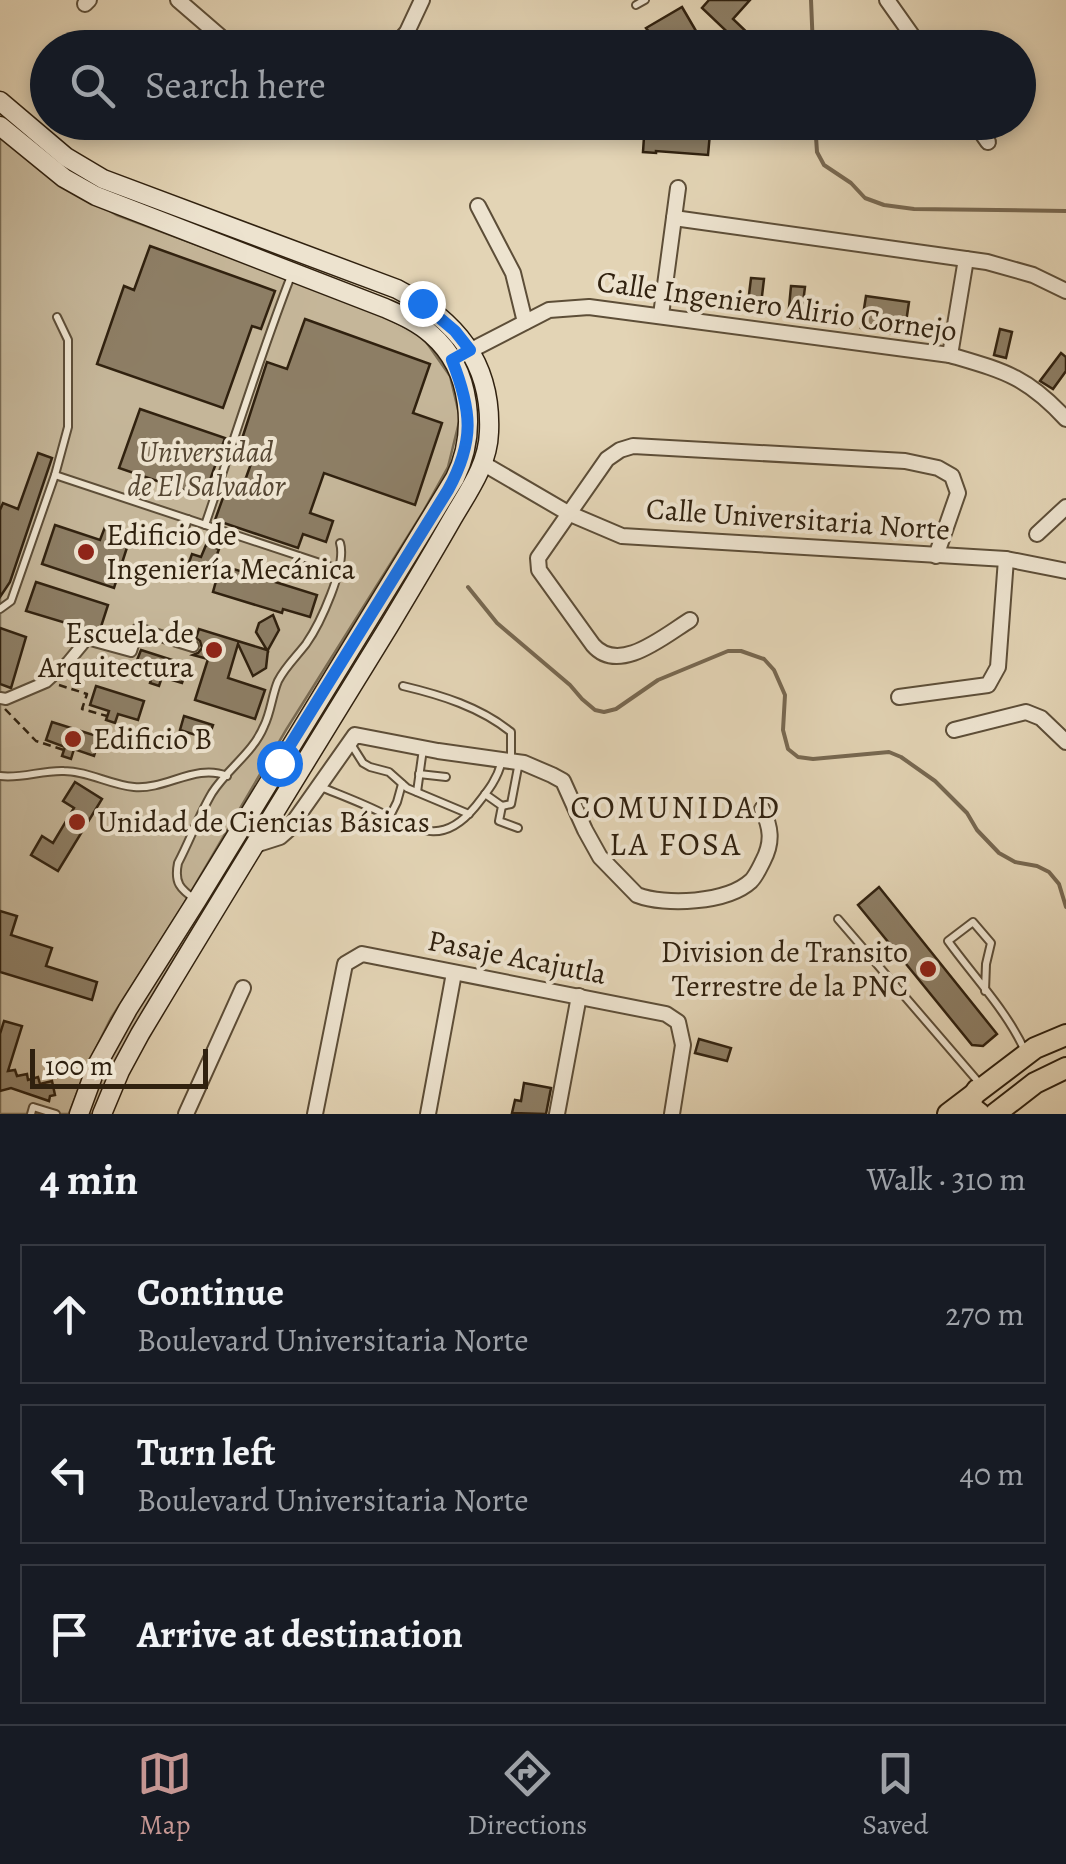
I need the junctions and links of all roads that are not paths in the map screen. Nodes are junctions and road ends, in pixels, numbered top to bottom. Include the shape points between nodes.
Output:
1 (178, 0) edge
2 (422, 0) edge
3 (646, 0) edge
4 (887, 0) edge
5 (636, 4) dead end
6 (213, 30) edge
7 (408, 30) edge
8 (908, 30) edge
9 (0, 101) edge
10 (0, 126) edge
11 (30, 126) edge
12 (46, 140) edge
13 (678, 188) dead end
14 (478, 206) dead end
15 (674, 218) junction
16 (966, 259) junction
17 (293, 272) junction
18 (1066, 291) edge
19 (661, 315) junction
20 (57, 317) dead end
21 (525, 322) junction
22 (470, 350) junction
23 (950, 355) junction
24 (452, 360) junction
25 (1066, 419) edge
26 (484, 464) junction
27 (55, 475) junction
28 (1066, 507) edge
29 (568, 513) junction
30 (188, 519) junction
31 (205, 524) junction
32 (1037, 534) dead end
33 (340, 543) dead end
34 (180, 544) dead end
35 (936, 556) junction
36 (1006, 559) junction
37 (338, 568) junction
38 (1066, 570) edge
39 (0, 608) edge
40 (690, 620) dead end
41 (194, 646) dead end
42 (403, 686) dead end
43 (900, 696) dead end
44 (0, 701) edge
45 (954, 730) dead end
46 (1066, 742) edge
47 (350, 743) junction
48 (423, 748) junction
49 (510, 761) junction
50 (419, 774) junction
51 (0, 776) edge
52 (227, 776) junction
53 (446, 777) dead end
54 (402, 783) junction
55 (320, 786) junction
56 (416, 792) junction
57 (485, 794) junction
58 (502, 806) junction
59 (762, 809) dead end
60 (469, 814) junction
61 (390, 816) junction
62 (518, 828) dead end
63 (255, 845) junction
64 (197, 900) junction
65 (838, 919) dead end
66 (454, 974) junction
67 (243, 988) dead end
68 (985, 991) junction
69 (580, 996) junction
70 (1066, 1034) edge
71 (1026, 1054) junction
72 (1066, 1068) edge
73 (980, 1088) junction
74 (30, 1114) edge
75 (56, 1114) edge
76 (79, 1114) edge
77 (102, 1114) edge
78 (186, 1114) edge
79 (315, 1114) edge
80 (428, 1114) edge
81 (557, 1114) edge
82 (672, 1114) edge
83 (948, 1114) edge
84 (980, 1114) edge
85 (994, 1114) edge

1 - 6 street
2 - 7 street
3 - 5 lane
4 - 8 street
9 - 11 main road
10 - 17 main road via 96,196
12 - 22 main road via 103,179 397,289 436,312
13 - 15 street
14 - 21 street via 513,273
15 - 16 street
15 - 19 street
16 - 18 street via 1017,270
16 - 23 street
17 - 24 main road via 409,319
17 - 31 lane
19 - 21 street, Calle Ingeniero Alirio Cornejo via 569,307
19 - 23 street, Calle Ingeniero Alirio Cornejo
20 - 27 lane via 68,340 70,394
21 - 22 street, Calle Ingeniero Alirio Cornejo
22 - 24 street, Calle Ingeniero Alirio Cornejo
22 - 26 main road via 488,409
23 - 25 street, Calle Ingeniero Alirio Cornejo via 1030,384
24 - 64 main road via 468,411 462,464
26 - 29 street, Calle Universitaria Norte
26 - 63 main road
27 - 30 lane
27 - 39 lane via 11,601
28 - 32 street
29 - 35 street, Calle Universitaria Norte via 622,536
29 - 35 street via 608,460 633,446 905,462 952,476 958,493
29 - 40 street via 537,563 600,654 634,653
30 - 31 lane
30 - 34 lane
31 - 37 lane
33 - 37 lane
35 - 36 street, Calle Universitaria Norte
36 - 38 street, Calle Universitaria Norte
36 - 43 street via 998,667 988,685
37 - 52 lane via 312,634 278,682 266,724
41 - 44 street via 138,630 131,651 87,639 46,682
42 - 49 lane via 497,720 511,732
45 - 46 street via 1026,712
47 - 48 street via 355,736
47 - 54 lane via 363,763
47 - 55 street
48 - 49 street
48 - 50 lane
49 - 57 lane
49 - 58 lane via 511,804
49 - 59 street via 563,781 600,856 642,897 695,900 750,881 771,836
50 - 53 lane
50 - 56 lane
51 - 52 lane via 64,771 135,787 202,772
52 - 64 lane via 178,863 178,884
54 - 56 lane
54 - 61 lane
55 - 61 lane
55 - 63 street via 288,830
56 - 60 lane
57 - 58 lane
57 - 60 lane
58 - 62 lane via 499,821
60 - 61 lane via 440,832
63 - 77 main road via 135,1042
64 - 76 main road via 97,1065
65 - 73 lane
66 - 69 street, Pasaje Acajutla
66 - 79 street, Pasaje Acajutla via 362,954 345,964
66 - 80 street
67 - 78 street
68 - 68 lane via 948,941 973,922 991,943
68 - 71 lane
69 - 81 street
69 - 82 street, Pasaje Acajutla via 678,1022 683,1045
70 - 71 main road
71 - 73 main road
72 - 85 main road
73 - 83 main road
73 - 84 main road via 970,1101
74 - 75 lane via 33,1107

